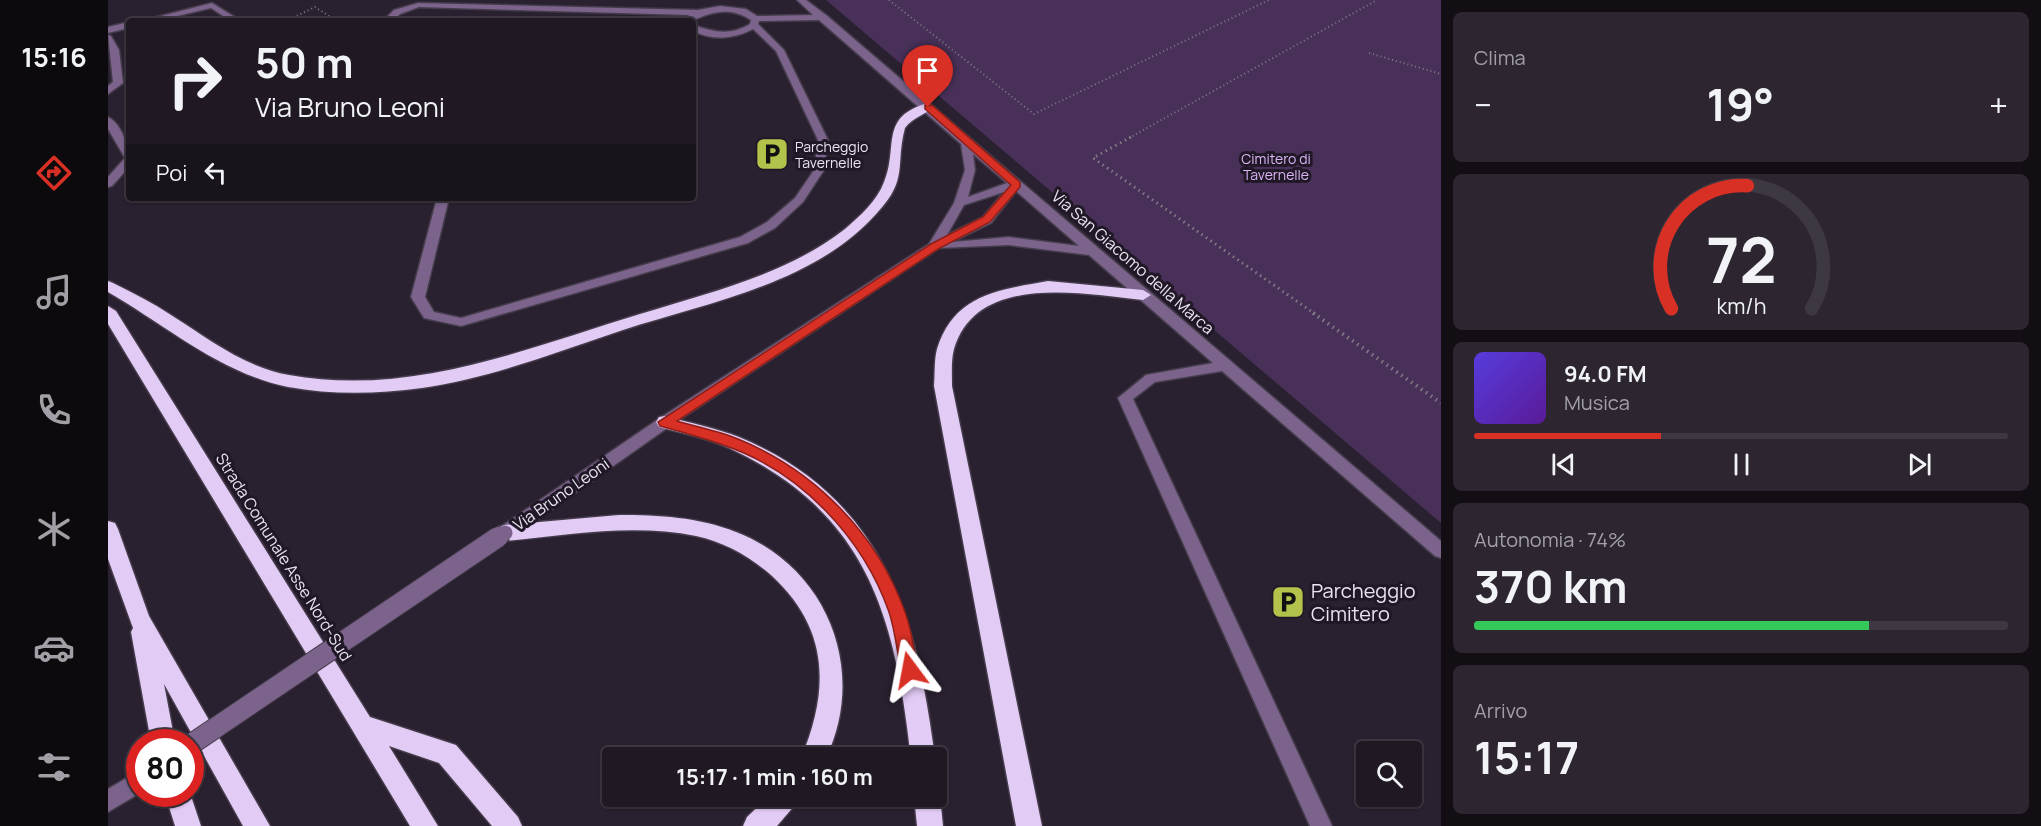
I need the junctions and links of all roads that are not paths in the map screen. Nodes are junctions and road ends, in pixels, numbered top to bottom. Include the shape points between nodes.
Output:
1 (801, 0) edge
2 (698, 13) junction
3 (823, 17) junction
4 (158, 18) edge
5 (232, 18) edge
6 (390, 18) edge
7 (693, 18) edge
8 (754, 22) junction
9 (126, 26) edge
10 (696, 29) edge
11 (108, 30) edge
12 (108, 38) edge
13 (108, 91) edge
14 (928, 107) junction
15 (108, 120) edge
16 (966, 140) junction
17 (126, 153) edge
18 (126, 162) edge
19 (108, 184) edge
20 (1016, 184) junction
21 (442, 201) edge
22 (960, 203) junction
23 (934, 246) junction
24 (1094, 252) junction
25 (108, 286) edge
26 (1143, 295) junction
27 (108, 311) edge
28 (1224, 366) junction
29 (665, 422) junction
30 (108, 529) edge
31 (505, 532) junction
32 (1441, 551) edge
33 (139, 619) junction
34 (361, 725) junction
35 (160, 729) edge
36 (204, 736) edge
37 (819, 747) edge
38 (922, 747) edge
39 (126, 789) edge
40 (108, 801) edge
41 (182, 807) edge
42 (776, 807) edge
43 (928, 807) edge
44 (189, 826) edge
45 (257, 826) edge
46 (425, 826) edge
47 (509, 826) edge
48 (756, 826) edge
49 (930, 826) edge
50 (1029, 826) edge
51 (1320, 826) edge

1 - 3 street, Via San Giacomo della Marca
2 - 6 street via 418,5
2 - 7 street
2 - 8 street via 732,9 743,11
3 - 8 street
3 - 14 street, Via San Giacomo della Marca
4 - 5 street via 212,5
8 - 10 street via 737,33 721,35
8 - 21 street via 780,50 823,140 819,170 799,200 771,225 744,240 461,322 429,315 418,297
9 - 11 street
12 - 13 street via 119,49 118,83
14 - 16 street, Via San Giacomo della Marca
14 - 25 highway via 903,119 898,127 892,181 871,212 830,246 721,293 529,358 412,385 351,388 289,382 242,369
15 - 17 street
16 - 20 street, Via San Giacomo della Marca
16 - 22 street, Via Bruno Leoni via 970,170
18 - 19 street
20 - 22 street
20 - 23 street, Via Bruno Leoni via 987,220
20 - 24 street, Via San Giacomo della Marca
22 - 23 street, Via Bruno Leoni
23 - 24 street via 1009,241
23 - 29 street, Via Bruno Leoni
24 - 26 street, Via San Giacomo della Marca
26 - 28 street, Via San Giacomo della Marca
26 - 50 highway via 1048,286 994,296 960,318 945,350 943,386
27 - 34 highway, Strada Comunale Asse Nord-Sud
28 - 32 street, Via San Giacomo della Marca
28 - 51 street via 1151,378 1125,398
29 - 31 street, Via Bruno Leoni
29 - 38 highway via 733,442 766,459 804,484 844,522 872,557 897,613 918,709
30 - 33 highway
31 - 36 street, Via Bruno Leoni, bridge
31 - 37 highway via 652,522 689,526 754,548 783,570 806,597 824,628 832,662 832,701
33 - 35 highway
33 - 45 highway
34 - 46 highway, Strada Comunale Asse Nord-Sud
34 - 47 highway via 447,754
39 - 40 street
41 - 44 highway
42 - 48 highway
43 - 49 highway

